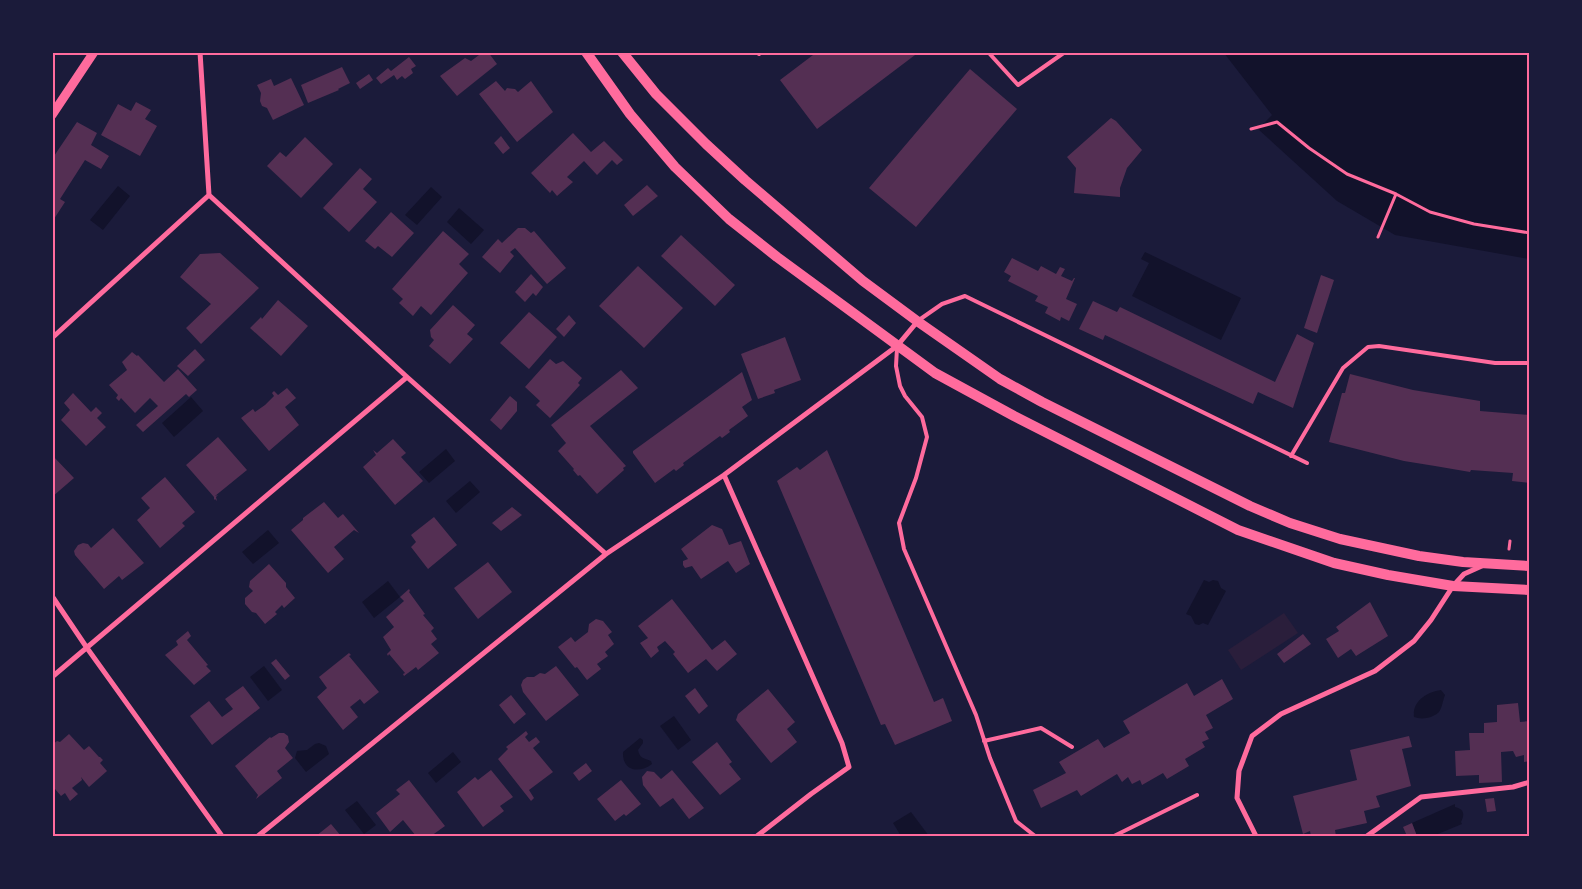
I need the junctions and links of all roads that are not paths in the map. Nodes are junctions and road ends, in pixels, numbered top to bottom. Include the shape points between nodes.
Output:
1 (94, 52) edge
2 (200, 52) edge
3 (586, 52) edge
4 (622, 52) edge
5 (988, 52) edge
6 (1065, 52) edge
7 (52, 115) edge
8 (209, 195) junction
9 (917, 321) junction
10 (52, 338) edge
11 (897, 346) junction
12 (1530, 363) edge
13 (407, 377) junction
14 (1291, 456) junction
15 (1307, 463) dead end
16 (724, 475) junction
17 (606, 554) junction
18 (1489, 563) junction
19 (1530, 566) edge
20 (1453, 586) junction
21 (1530, 590) edge
22 (52, 596) edge
23 (87, 648) junction
24 (52, 677) edge
25 (984, 741) junction
26 (1072, 747) dead end
27 (1530, 782) edge
28 (1197, 795) dead end
29 (222, 836) edge
30 (258, 836) edge
31 (757, 836) edge
32 (1035, 836) edge
33 (1114, 836) edge
34 (1256, 836) edge
35 (1366, 836) edge

1 - 7 street
2 - 8 street
3 - 11 main road via 630,114 675,167 729,219
4 - 9 main road via 656,94 738,174 863,281
5 - 6 lane via 1018,85
8 - 10 street
8 - 13 street
9 - 11 street
9 - 14 lane via 942,304 966,296
9 - 18 main road via 1042,402 1290,523 1340,539 1419,556
11 - 16 street
11 - 20 main road via 935,373 1014,416 1238,530 1334,563
11 - 25 lane via 900,386 922,417 926,437 916,478 899,523 904,549 976,714
12 - 14 lane via 1495,363 1368,347 1343,368
13 - 17 street
13 - 23 street
14 - 15 lane
16 - 17 street
16 - 31 street via 842,744 849,767
17 - 30 street
18 - 19 main road
18 - 20 street via 1464,574
20 - 21 main road
20 - 34 street via 1414,641 1375,671 1281,714 1252,736 1239,771 1237,798
22 - 23 street
23 - 24 street
23 - 29 street
25 - 26 lane via 1041,728
25 - 32 lane via 1016,821
27 - 35 street via 1513,787 1422,797
28 - 33 lane

